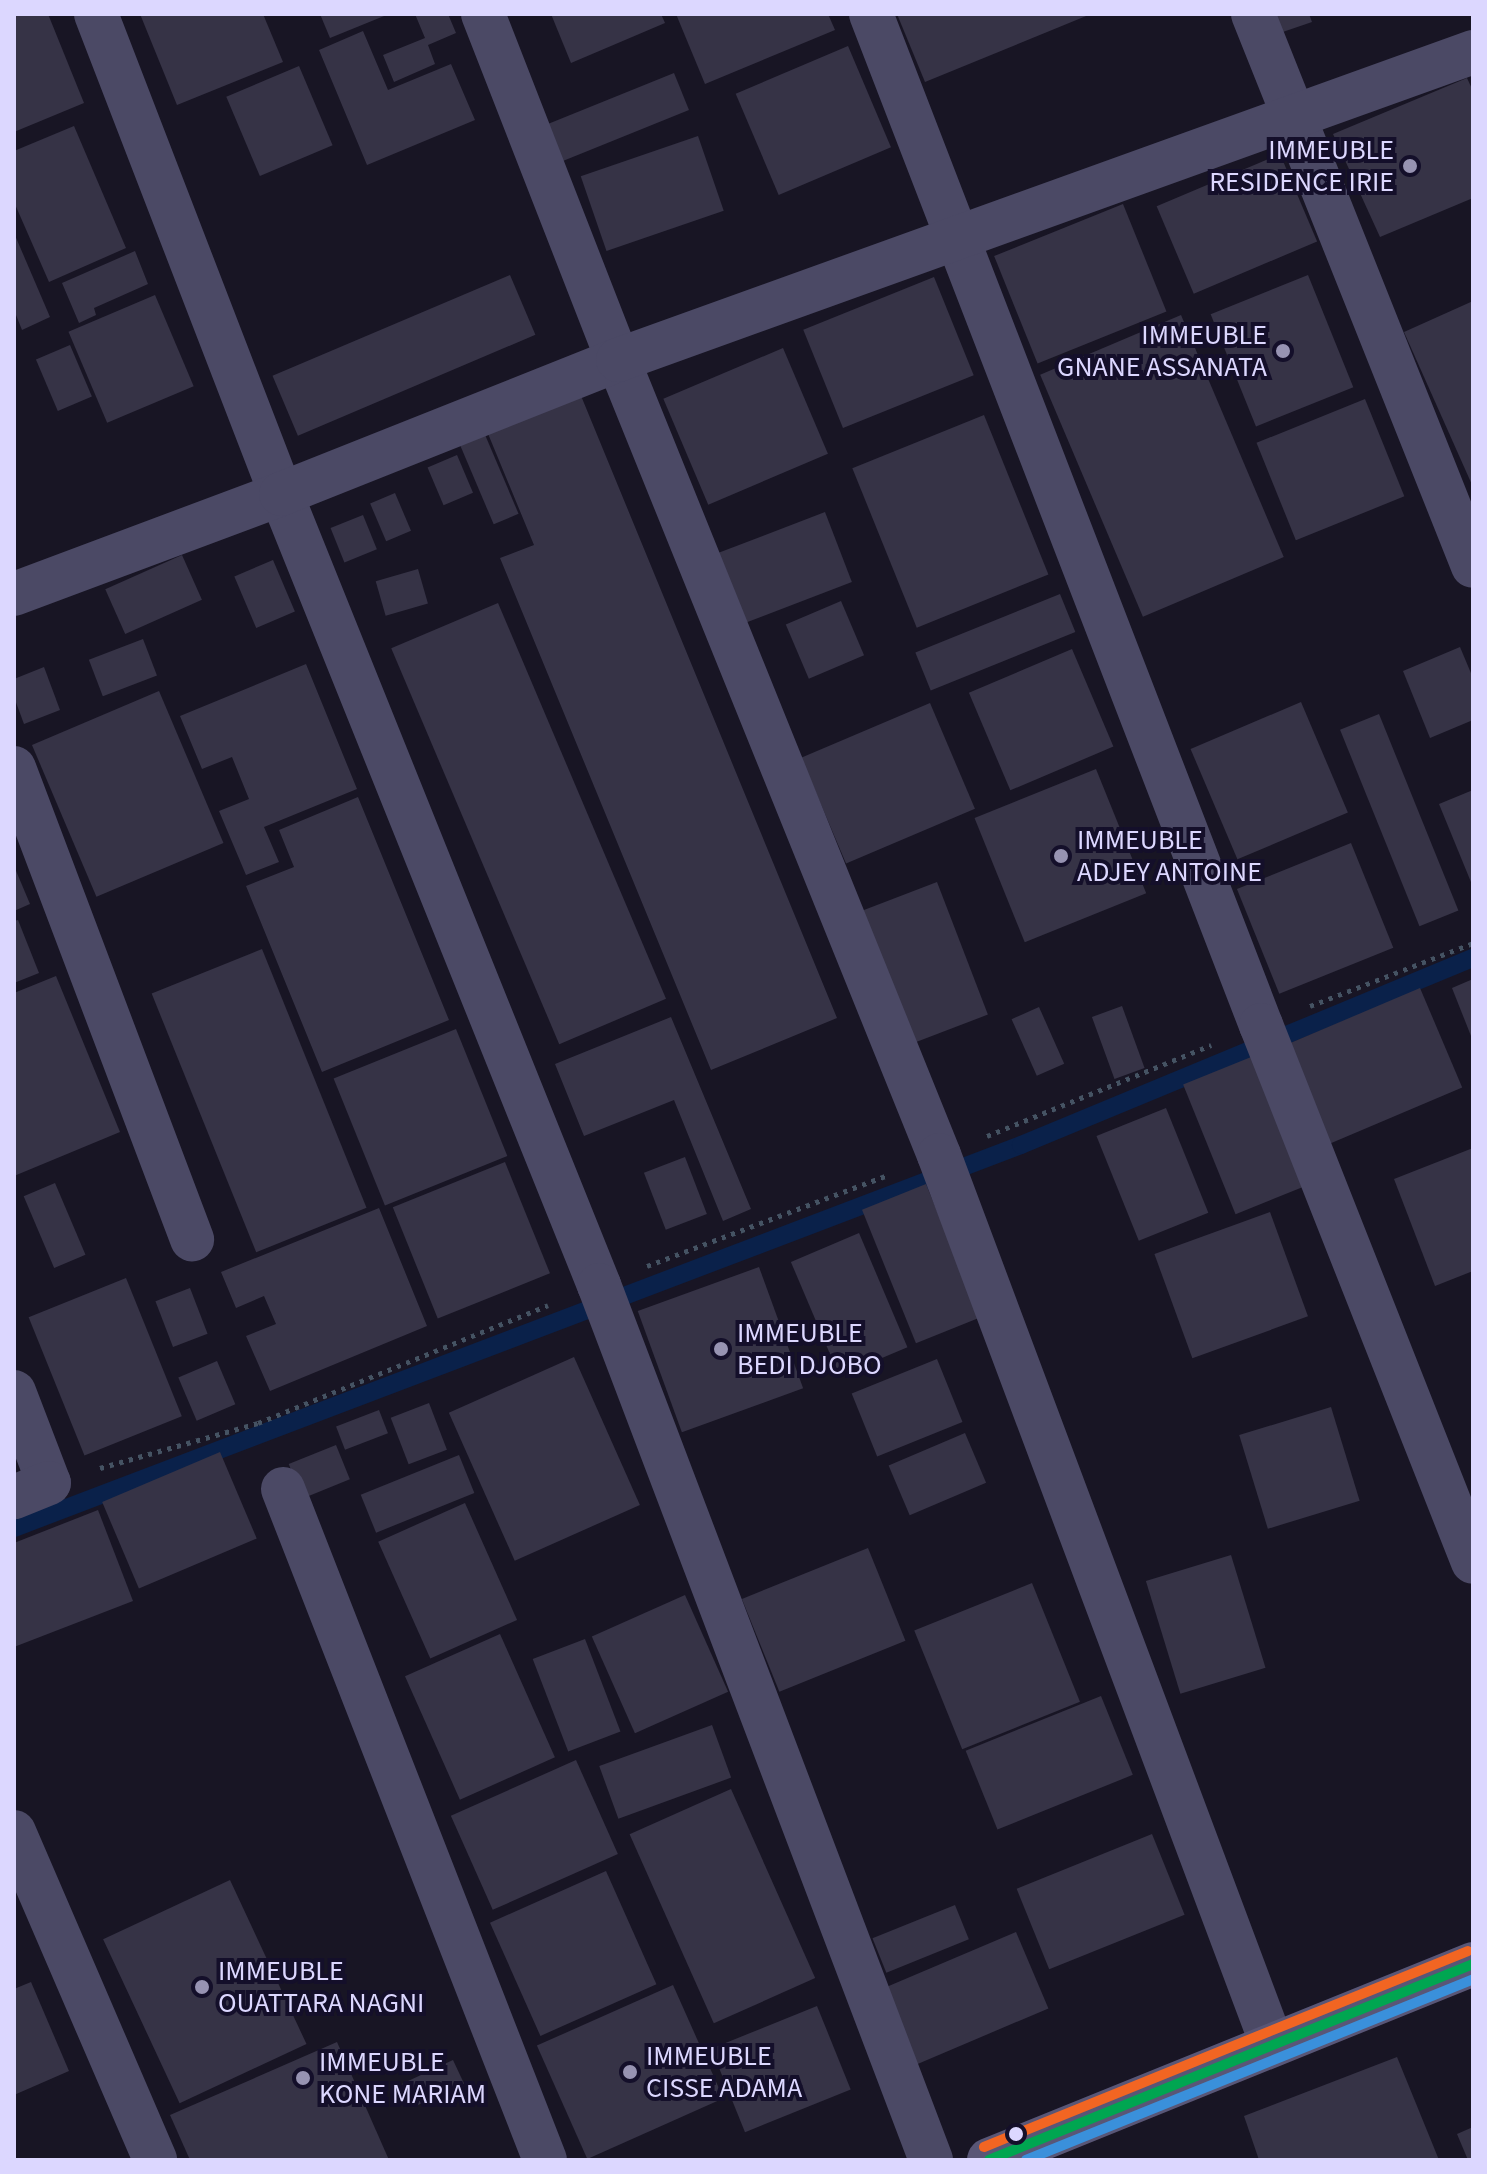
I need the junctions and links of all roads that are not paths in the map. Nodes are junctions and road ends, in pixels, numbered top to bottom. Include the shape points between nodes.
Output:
1 (96, 14) edge
2 (483, 14) edge
3 (871, 14) edge
4 (1253, 14) edge
5 (1473, 52) edge
6 (1295, 117) junction
7 (958, 238) junction
8 (618, 360) junction
9 (281, 494) junction
10 (1473, 566) edge
11 (14, 594) edge
12 (14, 768) edge
13 (192, 1239) dead end
14 (14, 1392) edge
15 (283, 1489) dead end
16 (32, 1490) edge
17 (1473, 1562) edge
18 (14, 1832) edge
19 (1473, 1964) edge
20 (1272, 2044) junction
21 (1038, 2151) edge
22 (155, 2160) edge
23 (545, 2160) edge
24 (931, 2160) edge
25 (989, 2160) edge

1 - 9 street
2 - 8 street
3 - 7 street
4 - 6 street
5 - 6 street
6 - 7 street
6 - 10 street
7 - 8 street
7 - 17 street
8 - 9 street
8 - 20 street via 939,1155
9 - 11 street
9 - 24 street via 599,1285
12 - 13 street
14 - 16 street
15 - 23 street
18 - 22 street
19 - 20 street
20 - 21 street
21 - 25 street

